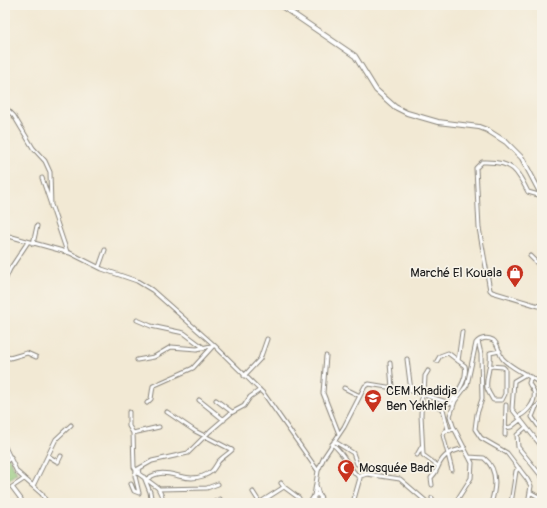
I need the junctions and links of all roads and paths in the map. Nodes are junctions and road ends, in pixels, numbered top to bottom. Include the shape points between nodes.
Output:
1 (280, 5) edge
2 (5, 107) edge
3 (42, 178) dead end
4 (542, 196) edge
5 (51, 207) junction
6 (37, 226) dead end
7 (5, 235) edge
8 (28, 242) junction
9 (34, 244) junction
10 (105, 250) dead end
11 (67, 252) junction
12 (530, 256) dead end
13 (99, 267) junction
14 (542, 268) edge
15 (5, 280) edge
16 (542, 307) edge
17 (137, 320) dead end
18 (462, 332) dead end
19 (267, 339) dead end
20 (478, 341) junction
21 (214, 345) junction
22 (204, 348) junction
23 (500, 351) junction
24 (5, 356) edge
25 (326, 356) dead end
26 (36, 358) dead end
27 (407, 359) dead end
28 (137, 360) dead end
29 (437, 361) dead end
30 (458, 361) junction
31 (499, 362) junction
32 (390, 363) dead end
33 (490, 366) junction
34 (428, 371) dead end
35 (526, 374) junction
36 (244, 376) junction
37 (531, 377) junction
38 (542, 384) edge
39 (344, 388) dead end
40 (392, 388) junction
41 (260, 390) junction
42 (411, 391) junction
43 (423, 394) junction
44 (360, 396) junction
45 (199, 400) dead end
46 (216, 400) dead end
47 (542, 402) edge
48 (147, 403) dead end
49 (452, 403) junction
50 (432, 404) dead end
51 (506, 405) dead end
52 (129, 412) dead end
53 (167, 412) dead end
54 (232, 412) junction
55 (519, 418) junction
56 (224, 420) junction
57 (71, 425) dead end
58 (159, 427) dead end
59 (526, 427) junction
60 (505, 428) junction
61 (455, 429) junction
62 (541, 429) edge
63 (448, 430) junction
64 (133, 433) junction
65 (339, 434) junction
66 (505, 435) dead end
67 (204, 436) junction
68 (333, 442) junction
69 (422, 446) junction
70 (5, 447) edge
71 (542, 447) edge
72 (465, 448) junction
73 (448, 453) junction
74 (417, 455) dead end
75 (48, 456) junction
76 (61, 456) dead end
77 (11, 457) junction
78 (469, 457) junction
79 (5, 463) edge
80 (357, 464) dead end
81 (438, 466) junction
82 (519, 468) junction
83 (452, 470) dead end
84 (136, 471) junction
85 (318, 471) junction
86 (358, 477) junction
87 (542, 477) edge
88 (145, 478) junction
89 (24, 479) junction
90 (281, 483) dead end
91 (131, 484) dead end
92 (218, 484) dead end
93 (432, 484) dead end
94 (316, 485) junction
95 (33, 486) junction
96 (284, 488) junction
97 (159, 489) junction
98 (253, 492) dead end
99 (530, 492) junction
100 (320, 496) junction
101 (354, 498) dead end
102 (432, 498) dead end
103 (220, 499) dead end
104 (542, 499) edge
105 (315, 500) edge
106 (17, 503) edge
107 (47, 503) edge
108 (152, 503) edge
109 (165, 503) edge
110 (213, 503) edge
111 (260, 503) edge
112 (299, 503) edge
113 (310, 503) edge
114 (322, 503) edge
115 (428, 503) edge
116 (434, 503) edge
117 (455, 503) edge
118 (490, 503) edge
119 (511, 503) edge
120 (528, 503) edge

1 - 4 main road via 355,56 376,90 395,107 407,114 438,122 479,127 506,142 522,158
2 - 5 street via 45,161 50,172
3 - 5 street
4 - 16 street via 528,192 519,174 511,166 482,162 476,168 479,228 490,290
5 - 11 street
6 - 9 street
7 - 8 street
8 - 9 street
8 - 15 street
9 - 11 street
10 - 13 street
11 - 13 street
12 - 14 street
13 - 21 street via 145,284
17 - 22 street via 151,326 184,333
18 - 30 street
19 - 36 street via 260,358
20 - 23 street via 487,338 493,340
20 - 49 street via 473,349 467,385
20 - 82 street via 481,354 482,399 475,428 481,438 507,453
21 - 22 street
21 - 36 street
21 - 48 street via 193,368 153,386 151,399
22 - 28 street via 171,347 154,357
23 - 31 street
23 - 33 street via 490,353
24 - 26 street via 10,358 27,352
25 - 65 street via 323,393
27 - 42 street
29 - 30 street via 440,356 448,353
30 - 49 street via 465,366 465,375
31 - 33 street
31 - 33 street via 506,371 504,396 500,401 493,400 487,388
31 - 35 street
32 - 40 street
34 - 43 street
35 - 37 street
35 - 55 street via 513,384 511,405
36 - 41 street
37 - 38 street
37 - 55 street via 529,383 534,392 533,402 527,412
39 - 44 street
40 - 42 street
40 - 44 street via 369,384
41 - 54 street via 250,397 244,406
41 - 85 street
42 - 43 street
43 - 49 street
43 - 69 street
44 - 65 street
45 - 56 street
46 - 54 street
47 - 62 street via 536,407 532,418
49 - 61 street via 450,416
50 - 63 street via 443,409
51 - 60 street
52 - 64 street via 129,426
53 - 67 street
54 - 56 street
55 - 59 street
55 - 60 street via 511,427
56 - 67 street
57 - 75 street via 56,439
58 - 64 street
59 - 71 street
59 - 87 street via 517,435 518,447
60 - 66 street
61 - 63 street
61 - 72 street
63 - 73 street via 443,435
64 - 84 street
65 - 68 street
67 - 84 street via 188,453 152,461
67 - 88 street via 232,450 219,461 216,469 195,478 161,472
68 - 80 street via 353,453
68 - 85 street
68 - 86 street
69 - 74 street
69 - 81 street via 424,456
70 - 77 street
72 - 73 street
72 - 78 street
73 - 81 street
73 - 83 street
75 - 76 street via 58,462
75 - 95 street
77 - 79 street
77 - 89 street via 17,472
78 - 117 street via 472,463 471,478
78 - 118 street via 484,458 492,466 494,484
81 - 93 street via 430,479
82 - 99 street via 530,483
82 - 119 street via 516,471
84 - 88 street
84 - 91 street via 139,493 134,491
85 - 94 street
86 - 101 street via 360,480
86 - 115 street via 367,474 400,479
88 - 97 street
88 - 108 street
89 - 95 street
89 - 106 street via 12,487 21,499
90 - 96 street
92 - 97 street via 207,488
94 - 100 street
94 - 105 street
95 - 107 street
96 - 111 street
96 - 112 street via 298,497
97 - 109 street
98 - 111 street
99 - 104 street
99 - 120 street
100 - 105 street
100 - 105 street
100 - 114 street
102 - 116 street
103 - 110 street
105 - 113 street

